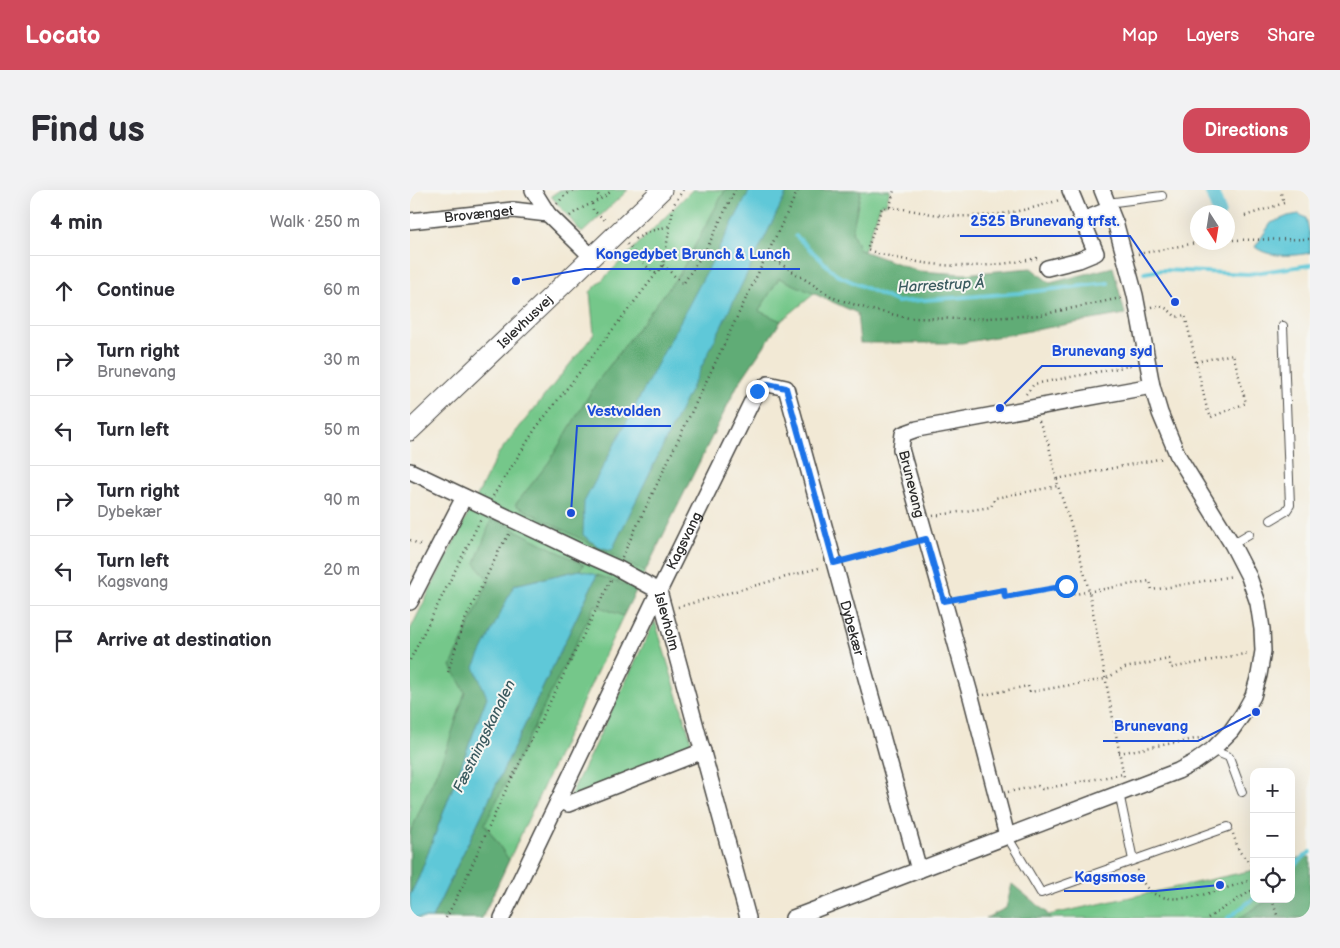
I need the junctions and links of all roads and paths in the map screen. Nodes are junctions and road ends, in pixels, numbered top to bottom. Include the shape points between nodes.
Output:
1 (533, 190) edge
2 (573, 190) edge
3 (596, 190) edge
4 (612, 190) edge
5 (662, 190) edge
6 (683, 190) edge
7 (735, 190) edge
8 (798, 190) edge
9 (894, 190) edge
10 (1280, 190) edge
11 (1071, 193) edge
12 (1162, 196) dead end
13 (600, 199) junction
14 (1106, 201) edge
15 (890, 207) junction
16 (548, 214) junction
17 (1245, 216) dead end
18 (1083, 220) junction
19 (410, 221) edge
20 (560, 225) junction
21 (670, 226) junction
22 (1310, 239) edge
23 (1235, 240) edge
24 (1190, 244) edge
25 (628, 245) dead end
26 (767, 255) junction
27 (1124, 256) junction
28 (592, 257) junction
29 (1044, 262) joint
30 (663, 264) junction
31 (1136, 302) junction
32 (1283, 326) dead end
33 (1196, 362) junction
34 (1148, 363) junction
35 (1152, 386) junction
36 (786, 388) joint
37 (1034, 408) junction
38 (410, 431) edge
39 (1178, 456) junction
40 (410, 472) edge
41 (1056, 480) junction
42 (1058, 486) junction
43 (464, 497) junction
44 (486, 508) junction
45 (920, 518) junction
46 (1271, 520) dead end
47 (1248, 534) dead end
48 (926, 539) junction
49 (1232, 544) junction
50 (502, 545) dead end
51 (834, 563) junction
52 (610, 565) junction
53 (1247, 574) junction
54 (659, 591) junction
55 (1088, 591) junction
56 (944, 601) junction
57 (410, 602) edge
58 (664, 610) junction
59 (1263, 651) junction
60 (410, 660) edge
61 (448, 672) dead end
62 (1105, 679) junction
63 (971, 697) junction
64 (1209, 743) junction
65 (703, 751) junction
66 (1119, 753) junction
67 (1123, 774) junction
68 (1124, 791) junction
69 (1242, 792) dead end
70 (997, 794) junction
71 (558, 801) junction
72 (1228, 827) joint
73 (1007, 836) junction
74 (1132, 860) junction
75 (1250, 863) edge
76 (918, 870) junction
77 (1250, 880) edge
78 (1250, 892) edge
79 (1273, 903) edge
80 (446, 918) edge
81 (502, 918) edge
82 (748, 918) edge
83 (793, 918) edge
84 (1208, 918) edge
85 (1278, 918) edge

1 - 16 street
2 - 16 path
3 - 13 path
4 - 13 path
5 - 28 street, Islevhusvej
6 - 21 path via 674,204
7 - 30 path via 708,246 683,284
8 - 26 path
9 - 15 path
10 - 17 path via 1284,203
11 - 15 path via 1047,204 995,214 942,215
11 - 18 street
12 - 14 lane
13 - 20 path via 580,208
14 - 18 street
14 - 27 street
15 - 29 path via 882,207 867,250 923,264 951,266
16 - 19 street, Brovænget via 513,210
16 - 20 street
18 - 29 street via 1096,253 1079,260
20 - 28 street
21 - 25 path via 651,231
21 - 30 path
22 - 23 path
24 - 27 path
26 - 31 path via 834,298 868,310 909,318 1040,315
26 - 52 path
27 - 31 street
28 - 38 street, Islevhusvej
30 - 44 path via 536,428
31 - 33 path via 1158,305 1176,317 1185,315
31 - 34 street
32 - 46 lane via 1290,505
33 - 33 path via 1233,354 1246,403 1210,418
34 - 35 street
34 - 37 path via 1034,384 1026,395
35 - 37 street, Brunevang
35 - 39 street
36 - 51 street, Dybekær
36 - 54 street, Kagsvang via 768,384 757,391
37 - 41 path via 1048,442
37 - 45 street, Brunevang via 903,434 901,449
39 - 41 path
39 - 49 street
40 - 43 street, Islevholm
41 - 42 path
42 - 45 path via 995,498 991,507
42 - 55 path
43 - 44 street, Islevholm
43 - 57 street
44 - 52 street, Islevholm
44 - 60 path
45 - 48 street, Brunevang
47 - 49 lane
48 - 51 path
48 - 56 street, Brunevang
49 - 53 street
50 - 61 path via 464,622
51 - 58 path
51 - 76 street, Dybekær
52 - 54 street, Islevholm
52 - 80 path
53 - 55 path via 1152,590 1150,581
53 - 59 street via 1258,603
54 - 58 street, Islevholm
54 - 71 street, Kagsvang
55 - 56 path via 1068,595 1066,586 1005,597 1004,590
55 - 62 path
56 - 63 street, Brunevang
58 - 65 street, Islevholm
59 - 62 path via 1171,668 1169,659 1125,668
59 - 64 street via 1253,696 1243,714 1231,731
62 - 63 path via 1030,692 1028,686
62 - 66 path
63 - 70 street, Brunevang
64 - 66 path
64 - 68 street via 1195,762
64 - 69 lane via 1229,757
65 - 71 street via 568,804
65 - 82 street, Islevholm
66 - 67 path
67 - 68 path
67 - 70 path
68 - 73 street
68 - 74 lane
70 - 73 street, Brunevang
71 - 81 street, Kagsvang
72 - 74 lane
72 - 75 path via 1234,834 1239,851
73 - 74 lane via 1041,893
73 - 76 street
74 - 77 path via 1149,890 1163,898 1181,899
76 - 83 street
78 - 84 path
79 - 85 path

